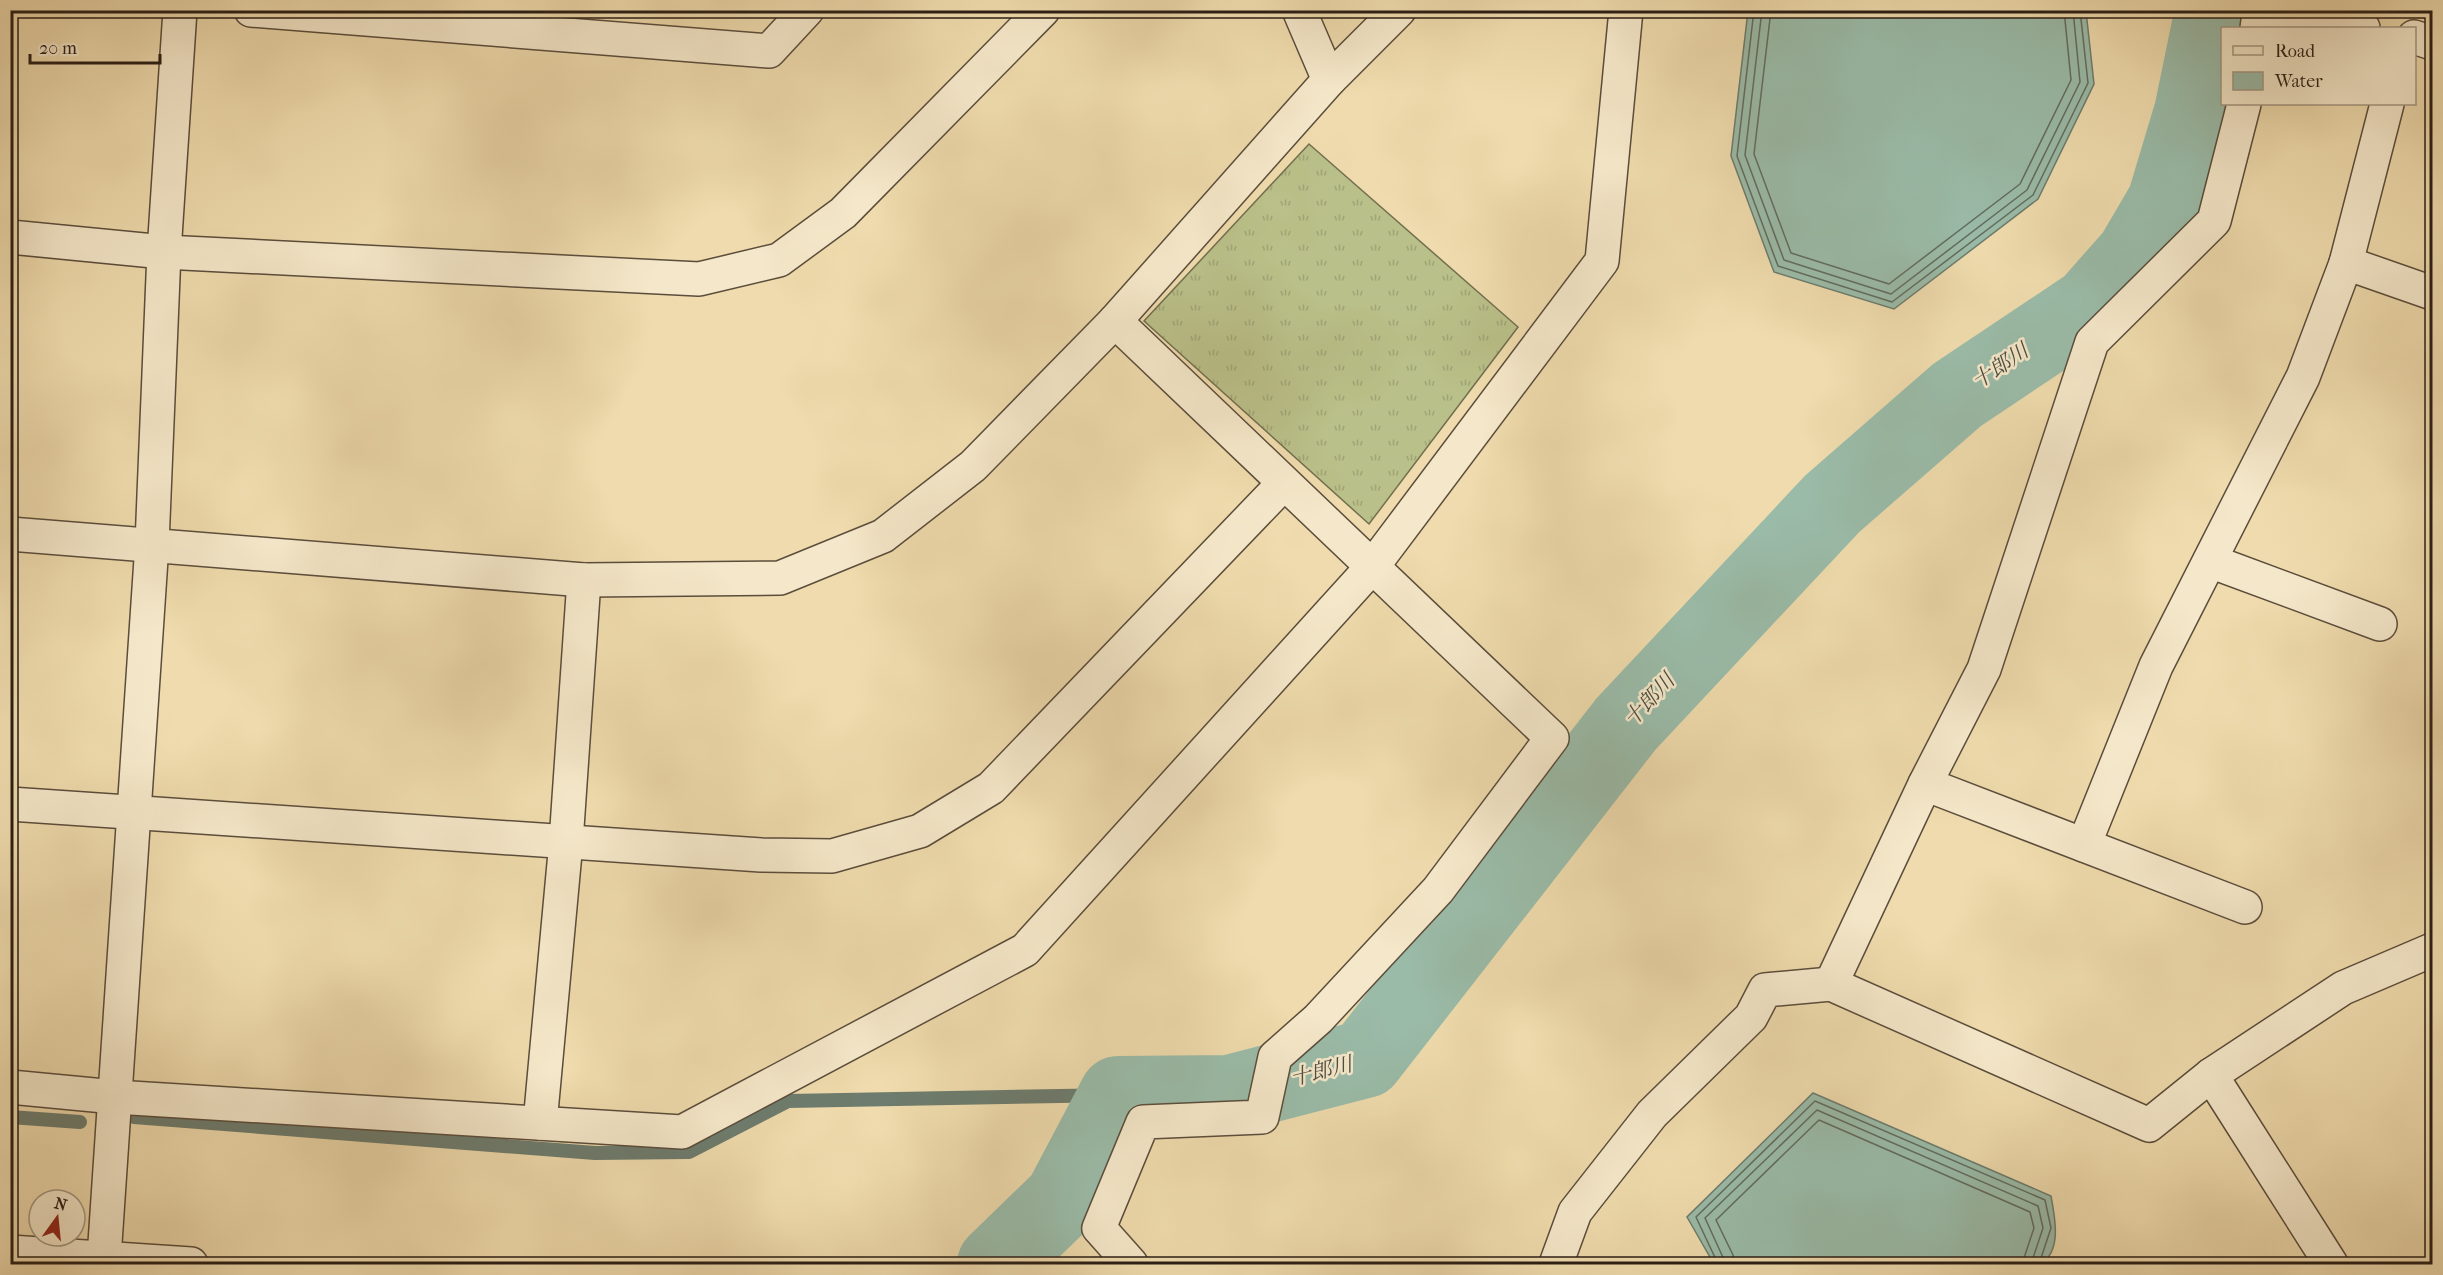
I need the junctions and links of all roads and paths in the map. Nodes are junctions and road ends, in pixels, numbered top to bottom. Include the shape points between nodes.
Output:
1 (180, 10) edge
2 (251, 10) edge
3 (807, 10) edge
4 (1043, 10) edge
5 (1299, 10) edge
6 (1399, 10) edge
7 (1626, 10) edge
8 (2411, 10) edge
9 (2257, 27) edge
10 (2356, 27) edge
11 (2406, 27) edge
12 (2416, 37) edge
13 (2433, 43) edge
14 (1329, 80) junction
15 (2244, 105) edge
16 (2387, 105) edge
17 (10, 237) edge
18 (164, 252) junction
19 (2346, 263) junction
20 (2433, 293) edge
21 (1115, 321) junction
22 (1284, 483) junction
23 (10, 534) edge
24 (152, 544) junction
25 (2210, 561) junction
26 (1372, 567) junction
27 (584, 580) junction
28 (2380, 624) dead end
29 (1925, 784) junction
30 (10, 804) edge
31 (134, 813) junction
32 (566, 842) junction
33 (2084, 845) junction
34 (2245, 907) dead end
35 (2428, 960) edge
36 (1831, 984) junction
37 (2211, 1075) junction
38 (10, 1087) edge
39 (116, 1097) junction
40 (540, 1123) junction
41 (10, 1252) edge
42 (104, 1258) junction
43 (191, 1264) edge
44 (1131, 1264) edge
45 (1556, 1264) edge
46 (2331, 1264) edge

1 - 18 street
2 - 3 street via 769,51
4 - 18 street via 843,213 779,260 699,279
5 - 14 street
6 - 14 street
7 - 26 street via 1602,261
8 - 11 street
9 - 10 street via 2259,14
12 - 13 street
14 - 21 street
15 - 29 street via 2214,221 2092,342 1984,669
16 - 19 street
17 - 18 street
18 - 24 street
19 - 20 street
19 - 25 street via 2303,377
21 - 22 street
21 - 27 street via 973,466 883,536 780,578
22 - 26 street
22 - 32 street via 991,788 920,831 832,856
23 - 24 street
24 - 27 street
24 - 31 street
25 - 28 street
25 - 33 street via 2156,666
26 - 40 street via 1025,950 682,1132
26 - 44 street via 1552,738 1438,890 1318,1019 1275,1057 1262,1117 1143,1122 1099,1228
27 - 32 street
29 - 33 street
29 - 36 street
30 - 31 street
31 - 32 street
31 - 39 street
32 - 40 street
33 - 34 street
35 - 37 street via 2343,988
36 - 37 street via 2149,1125
36 - 45 street via 1765,990 1751,1017 1652,1114 1575,1212
37 - 46 street
38 - 39 street
39 - 40 street
39 - 42 street
41 - 42 street
42 - 43 street

